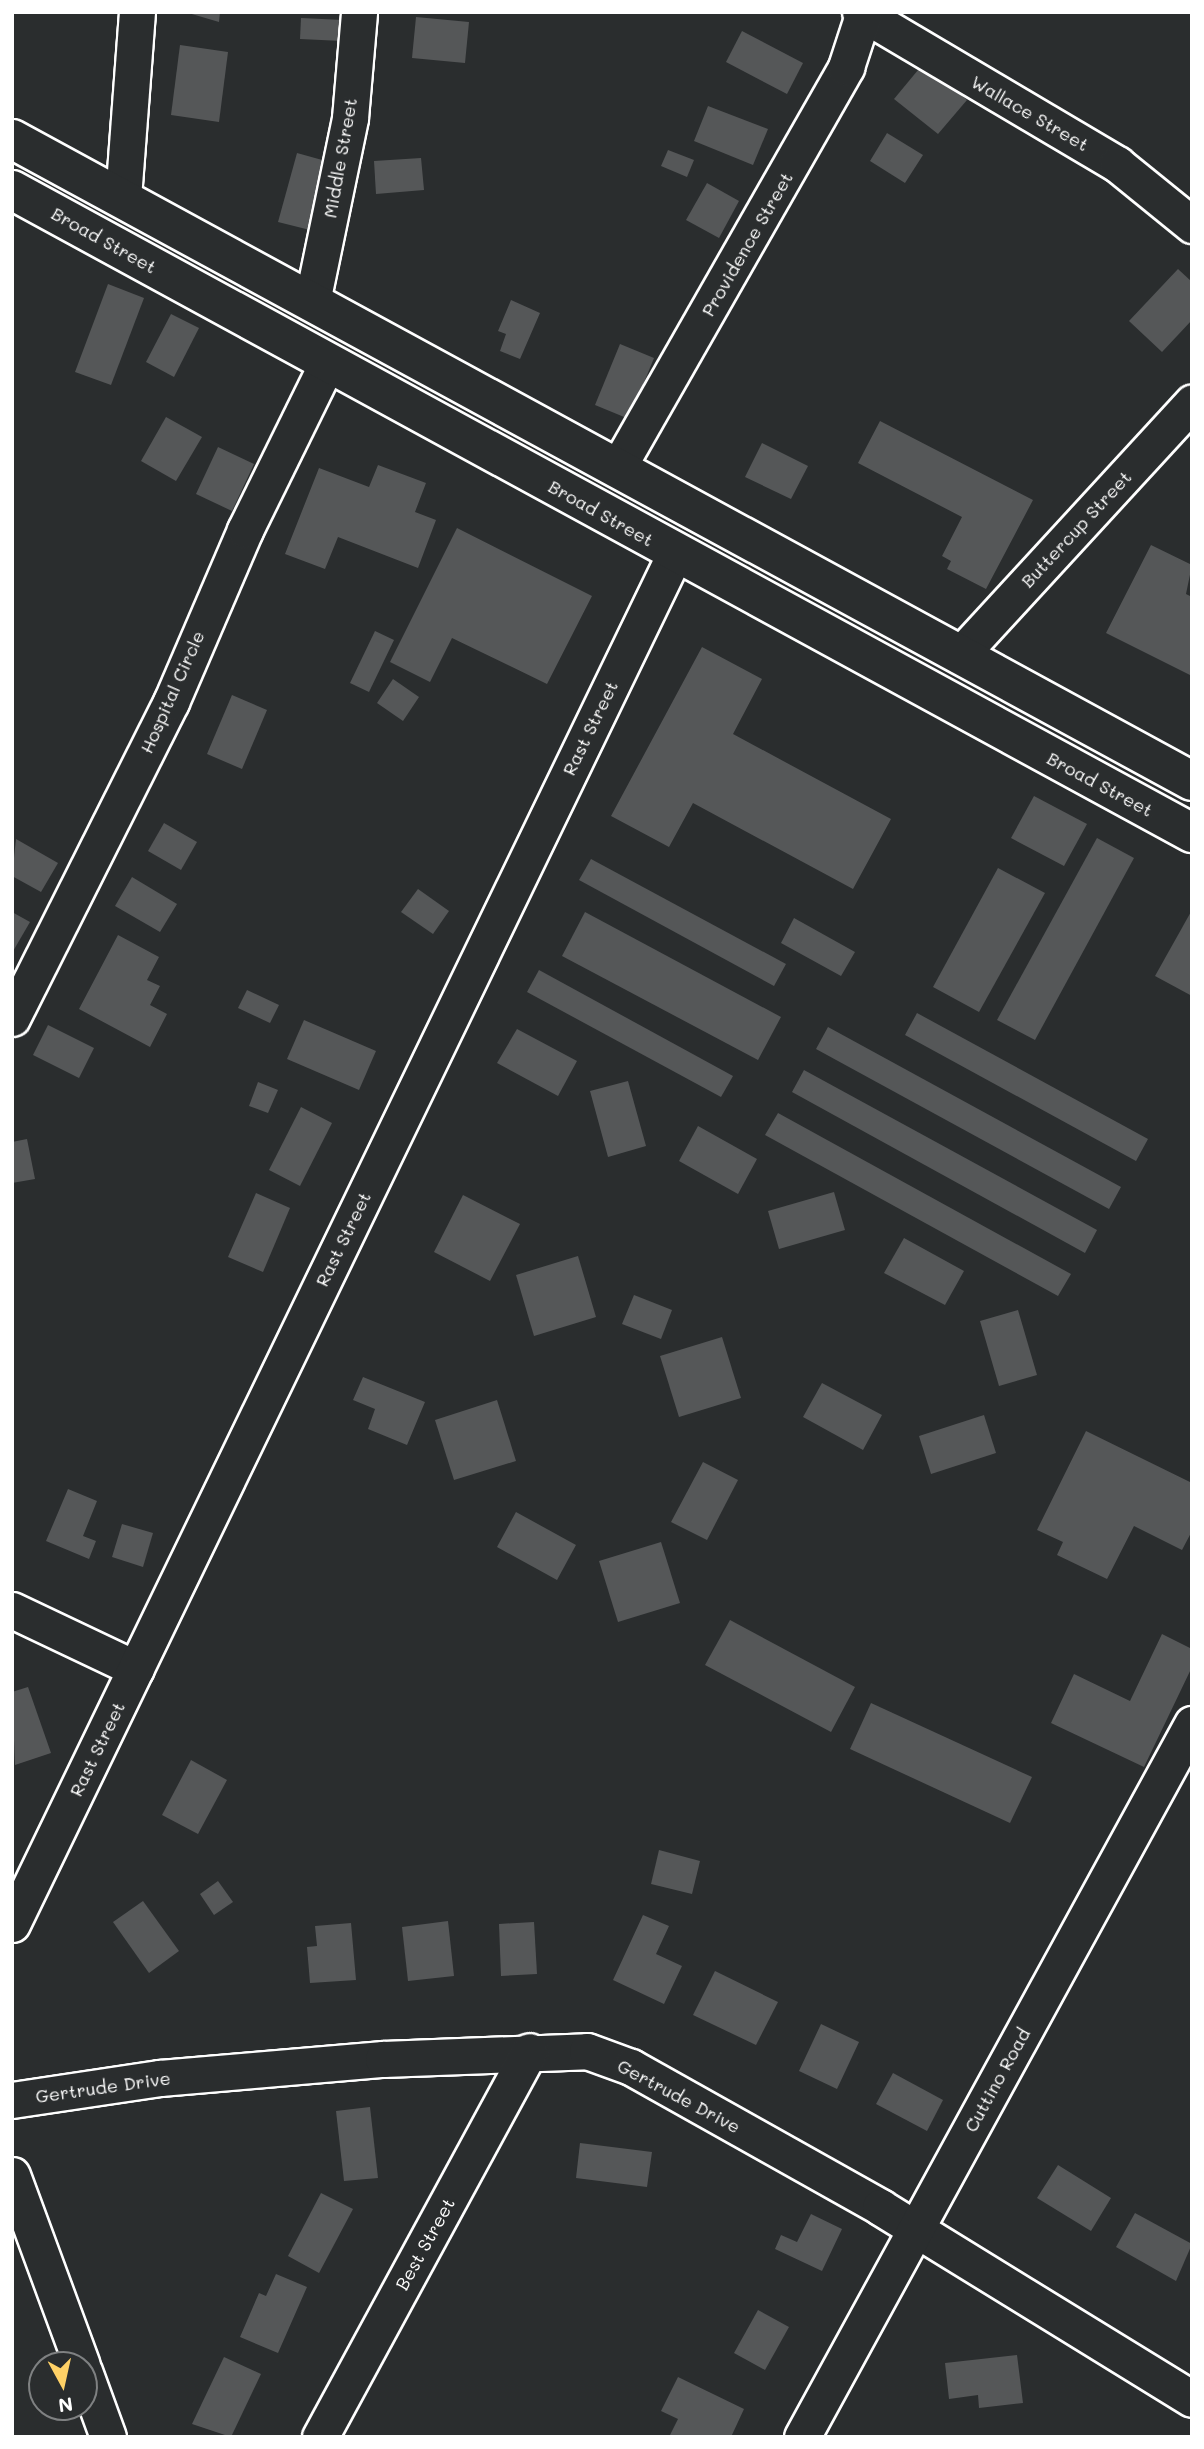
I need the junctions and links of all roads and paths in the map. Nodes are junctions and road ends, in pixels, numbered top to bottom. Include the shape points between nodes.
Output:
1 (137, 12) edge
2 (359, 12) edge
3 (862, 13) edge
4 (12, 139) edge
5 (12, 190) edge
6 (122, 198) junction
7 (1192, 225) edge
8 (312, 302) junction
9 (327, 363) junction
10 (1192, 402) edge
11 (617, 469) junction
12 (676, 554) junction
13 (960, 655) junction
14 (1192, 782) edge
15 (1192, 833) edge
16 (12, 1018) edge
17 (12, 1610) edge
18 (136, 1669) junction
19 (1192, 1724) edge
20 (12, 1924) edge
21 (530, 2051) junction
22 (12, 2101) edge
23 (12, 2175) edge
24 (916, 2228) junction
25 (77, 2351) edge
26 (1192, 2399) edge
27 (98, 2410) edge
28 (108, 2437) edge
29 (320, 2437) edge
30 (802, 2437) edge

1 - 6 street
2 - 8 street, Middle Street via 350,118
3 - 7 street, Wallace Street via 1117,164
3 - 11 street, Providence Street via 827,101
4 - 6 main road
5 - 9 main road, Broad Street
6 - 8 main road
8 - 11 main road
9 - 12 main road, Broad Street
9 - 16 street, Hospital Circle via 171,702
10 - 13 street, Buttercup Street
11 - 13 main road
12 - 15 main road, Broad Street
12 - 18 street, Rast Street
13 - 14 main road
17 - 18 street
18 - 20 street, Rast Street
19 - 24 street, Cuttino Road
21 - 22 street, Gertrude Drive via 160,2078
21 - 24 street, Gertrude Drive via 587,2052 631,2067
21 - 29 street, Best Street
23 - 25 street
24 - 26 street, Gertrude Drive
24 - 30 street, Cuttino Road
27 - 28 street

